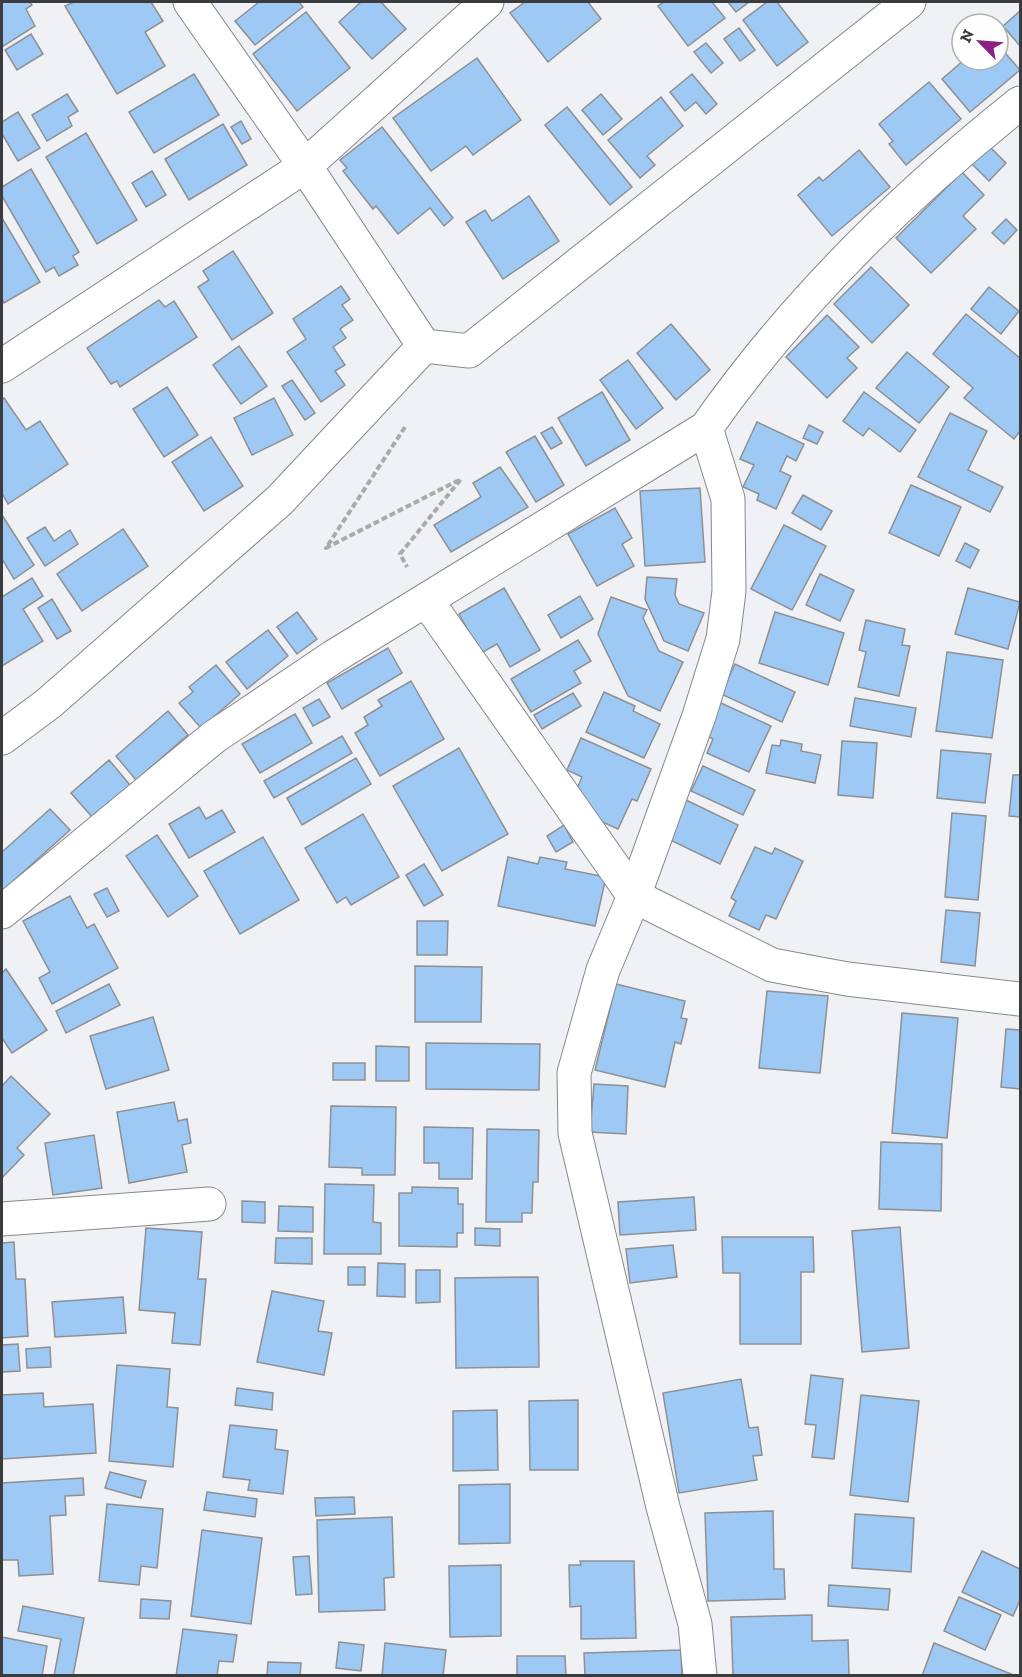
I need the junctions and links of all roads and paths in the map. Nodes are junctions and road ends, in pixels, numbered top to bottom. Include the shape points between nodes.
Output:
1 (190, 2) edge
2 (487, 2) edge
3 (909, 2) edge
4 (1020, 103) edge
5 (305, 166) junction
6 (424, 346) junction
7 (2, 366) edge
8 (407, 424) dead end
9 (706, 428) junction
10 (428, 601) junction
11 (2, 738) edge
12 (634, 896) junction
13 (2, 912) edge
14 (1020, 999) edge
15 (209, 1204) dead end
16 (2, 1219) edge
17 (700, 1676) edge

1 - 5 street
2 - 5 street
3 - 6 street via 469,351
4 - 9 street via 972,141 854,252 744,374
5 - 6 street
5 - 7 street
6 - 11 street via 280,500 49,703
8 - 10 path via 326,548 460,479 400,554
9 - 10 street
9 - 12 street via 728,499 729,591 723,639
10 - 12 street
10 - 13 street via 333,657 214,737
12 - 14 street via 772,965 847,980
12 - 17 street via 603,970 574,1073 575,1133 663,1507 695,1624
15 - 16 street

